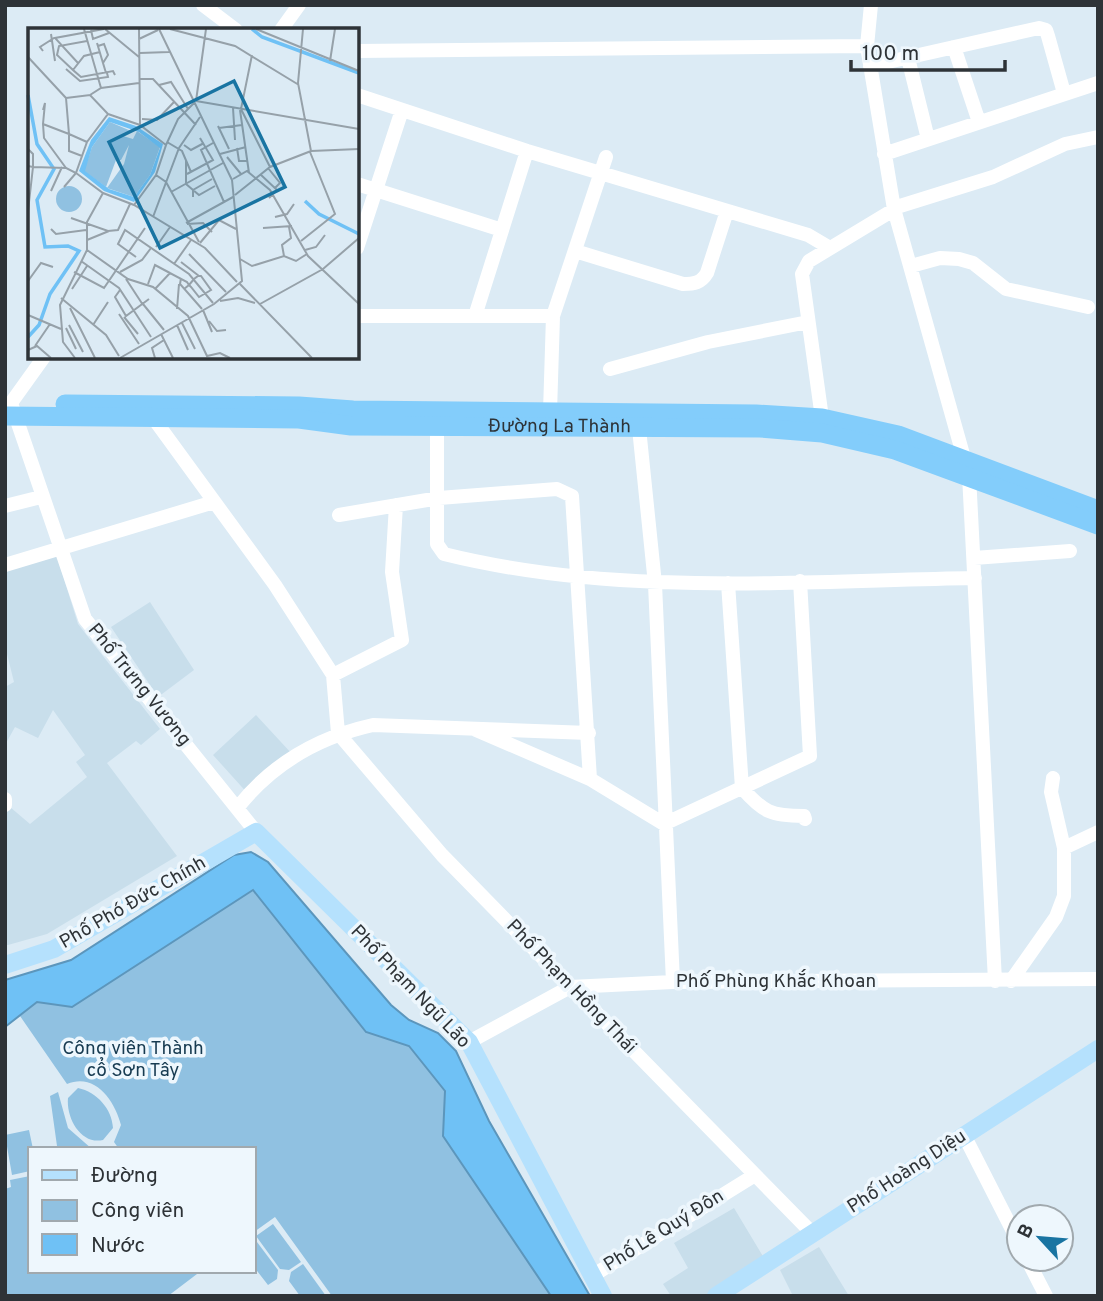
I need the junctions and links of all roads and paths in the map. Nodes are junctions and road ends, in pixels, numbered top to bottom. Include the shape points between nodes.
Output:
1 (203, 5) edge
2 (299, 5) edge
3 (870, 5) edge
4 (233, 28) edge
5 (282, 28) edge
6 (867, 47) junction
7 (954, 47) junction
8 (359, 51) edge
9 (908, 58) junction
10 (870, 65) junction
11 (1098, 83) edge
12 (1064, 93) junction
13 (359, 96) edge
14 (402, 110) junction
15 (979, 122) junction
16 (1098, 137) edge
17 (928, 139) junction
18 (527, 151) junction
19 (884, 154) junction
20 (606, 158) dead end
21 (601, 173) junction
22 (359, 185) edge
23 (376, 190) junction
24 (894, 209) junction
25 (727, 211) junction
26 (502, 230) junction
27 (359, 242) edge
28 (830, 248) junction
29 (575, 251) junction
30 (911, 266) junction
31 (1088, 307) dead end
32 (359, 316) edge
33 (475, 316) junction
34 (553, 316) junction
35 (808, 322) junction
36 (43, 359) edge
37 (610, 369) dead end
38 (8, 407) edge
39 (550, 412) junction
40 (822, 418) junction
41 (154, 419) junction
42 (437, 427) junction
43 (639, 428) junction
44 (967, 467) junction
45 (41, 497) junction
46 (435, 499) junction
47 (214, 502) junction
48 (396, 505) junction
49 (5, 506) edge
50 (1098, 510) edge
51 (340, 515) dead end
52 (1098, 524) edge
53 (60, 549) junction
54 (1070, 551) dead end
55 (974, 558) junction
56 (5, 565) edge
57 (579, 577) junction
58 (975, 578) junction
59 (800, 581) junction
60 (728, 583) junction
61 (655, 584) junction
62 (333, 676) junction
63 (474, 729) junction
64 (338, 733) junction
65 (589, 733) junction
66 (1053, 778) dead end
67 (590, 779) junction
68 (742, 788) junction
69 (5, 799) edge
70 (5, 805) edge
71 (238, 807) junction
72 (805, 819) dead end
73 (664, 824) junction
74 (256, 832) junction
75 (1098, 832) edge
76 (1064, 848) junction
77 (5, 965) edge
78 (1098, 979) edge
79 (995, 981) junction
80 (1011, 981) junction
81 (673, 982) junction
82 (570, 987) junction
83 (469, 1042) junction
84 (1098, 1049) edge
85 (964, 1135) junction
86 (755, 1175) junction
87 (1005, 1216) edge
88 (812, 1233) junction
89 (1034, 1273) edge
90 (592, 1276) junction
91 (603, 1296) edge
92 (716, 1296) edge
93 (1046, 1296) edge

1 - 4 street
2 - 5 street
3 - 6 street
6 - 8 street
6 - 10 street
7 - 9 street
7 - 12 street via 1046,30
7 - 15 street
9 - 10 street
9 - 17 street
10 - 19 street
11 - 12 street
12 - 15 street
13 - 14 street
14 - 18 street
14 - 23 street
15 - 17 street
16 - 24 street via 1065,144 993,177
17 - 19 street
18 - 21 street
18 - 26 street
19 - 24 street
20 - 21 street
21 - 25 street
21 - 29 street
22 - 23 street
23 - 26 street
23 - 27 street
24 - 28 street
24 - 30 street
25 - 28 street via 808,235
25 - 29 street via 707,273 693,284 683,285
26 - 33 street
28 - 35 street via 804,268
29 - 34 street
30 - 31 street via 940,258 959,259 972,263 1006,289
30 - 44 street
32 - 33 street
33 - 34 street
34 - 39 street
35 - 37 street via 708,342
35 - 40 street
36 - 38 street
38 - 39 highway, Đường La Thành
38 - 41 highway, Đường La Thành
38 - 45 street, Phố Trưng Vương
39 - 40 highway, Đường La Thành
40 - 44 highway, Đường La Thành via 898,435
41 - 42 highway, Đường La Thành via 299,419 351,426
41 - 47 street
42 - 43 highway, Đường La Thành
42 - 46 street
43 - 44 highway, Đường La Thành via 822,433
43 - 61 street
44 - 50 highway, Đường La Thành
44 - 52 highway, Đường La Thành
44 - 55 street
45 - 49 street
45 - 53 street, Phố Trưng Vương
46 - 48 street
46 - 57 street via 437,544 444,554
46 - 57 street via 565,491 575,507
47 - 53 street
47 - 62 street
48 - 51 street
48 - 62 street via 392,572 402,640
53 - 56 street
53 - 71 street, Phố Trưng Vương via 85,619
54 - 55 street
55 - 58 street
57 - 61 street
57 - 65 street
58 - 59 street
58 - 79 street
59 - 60 street
59 - 68 street via 810,756
60 - 61 street
60 - 68 street
61 - 73 street
62 - 64 street
63 - 64 street via 373,725
63 - 65 street
63 - 67 street
64 - 71 street via 281,764
64 - 82 street, Phố Phạm Hồng Thái via 442,855
65 - 67 street
66 - 76 street via 1051,792
67 - 73 street
68 - 72 street via 771,814
68 - 73 street
69 - 70 street
71 - 74 street, Phố Trưng Vương
73 - 81 street
74 - 77 main road, Phố Phó Đức Chính via 54,949
74 - 83 main road, Phố Phạm Ngũ Lão
75 - 76 street
76 - 80 street via 1064,896 1056,917
78 - 80 street, Phố Phùng Khắc Khoan
79 - 80 street, Phố Phùng Khắc Khoan
79 - 81 street, Phố Phùng Khắc Khoan
81 - 82 street, Phố Phùng Khắc Khoan
82 - 83 street, Phố Phùng Khắc Khoan
82 - 86 street, Phố Phạm Hồng Thái
83 - 90 main road, Phố Phạm Ngũ Lão
84 - 85 main road, Phố Hoàng Diệu
85 - 87 street
85 - 88 main road, Phố Hoàng Diệu
86 - 88 street, Phố Phạm Hồng Thái
86 - 90 street, Phố Lê Quý Đôn
88 - 92 main road, Phố Hoàng Diệu
89 - 93 street
90 - 91 main road, Phố Lê Quý Đôn

